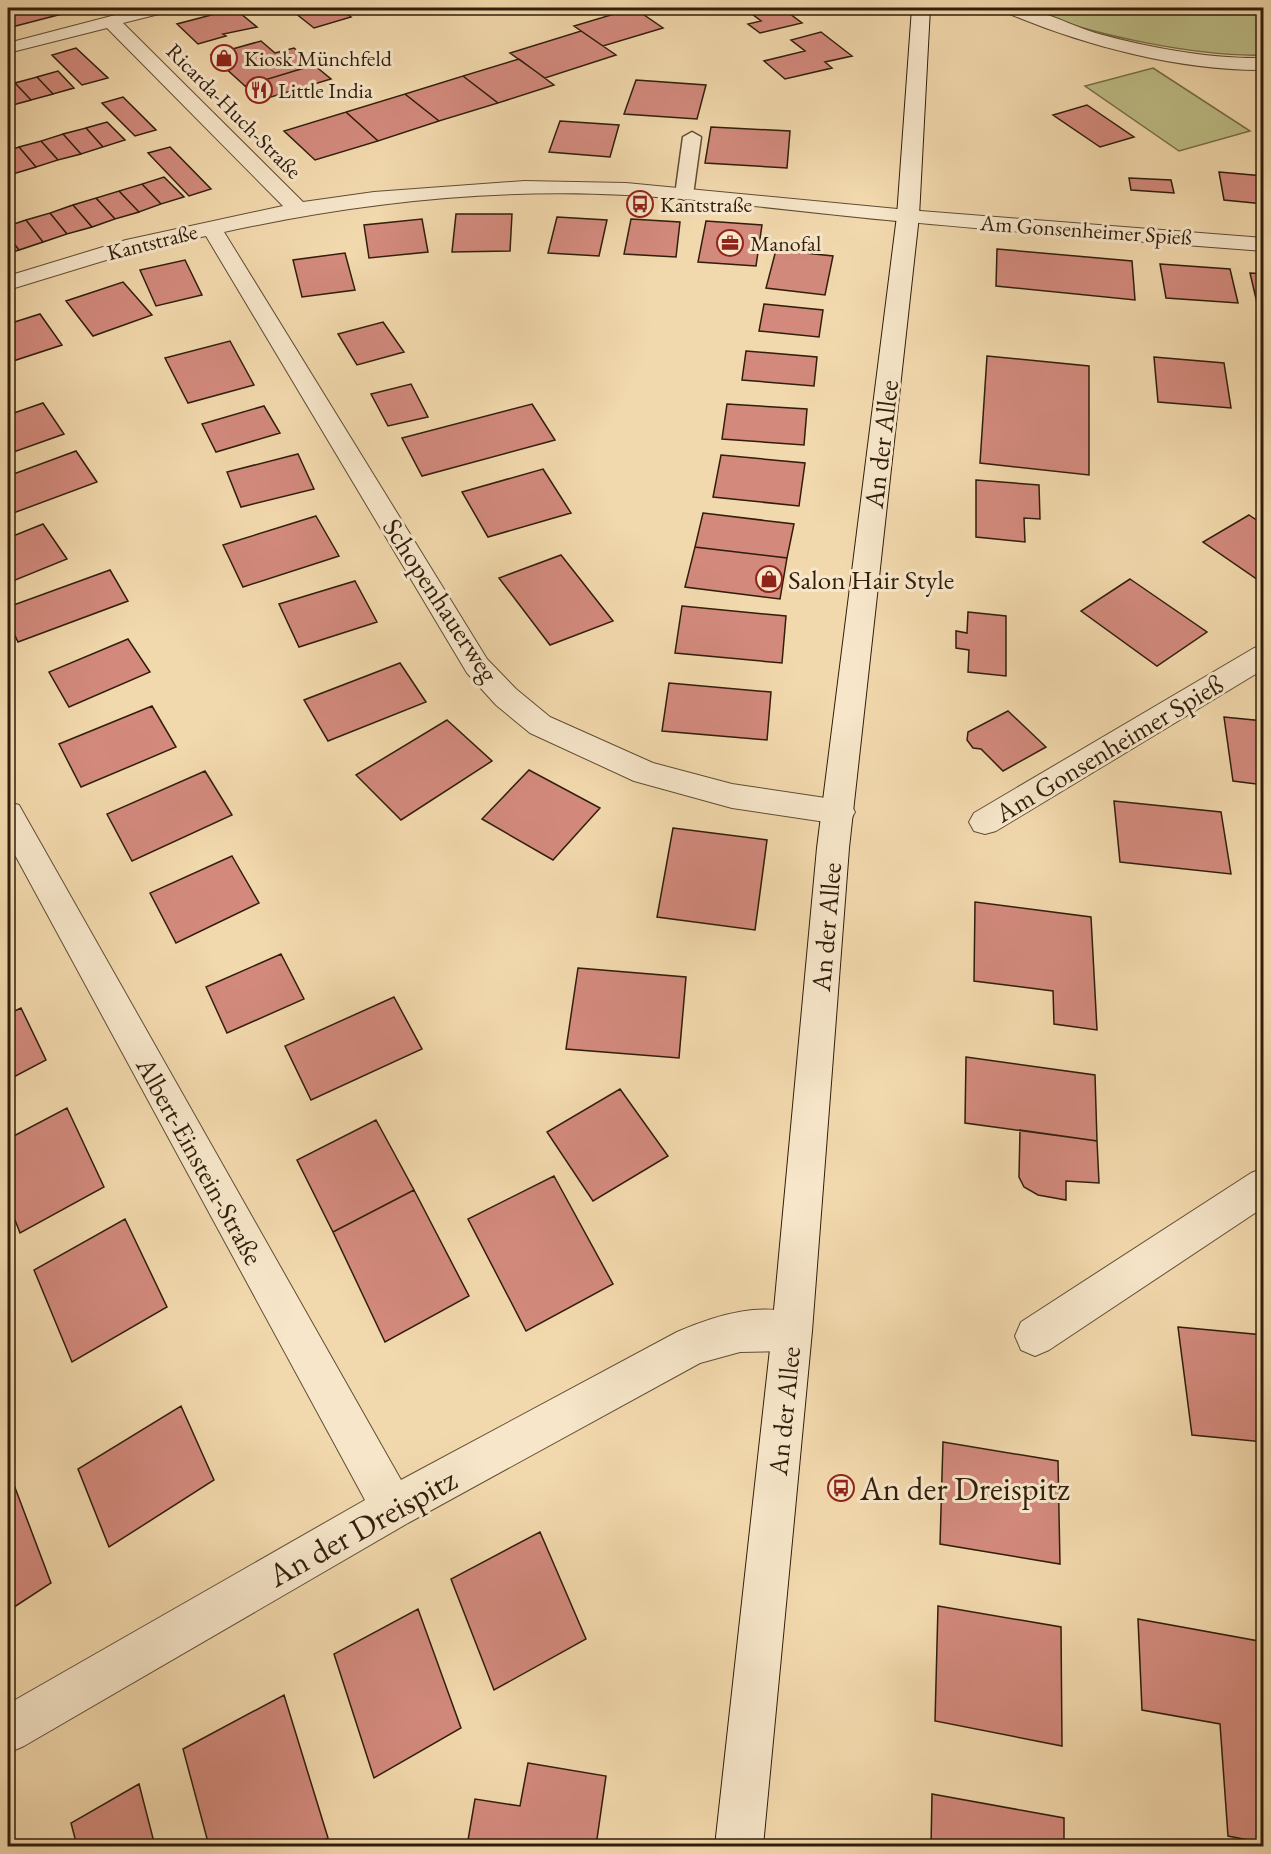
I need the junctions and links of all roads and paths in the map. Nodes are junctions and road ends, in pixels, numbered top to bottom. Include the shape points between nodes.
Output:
1 (161, 8) edge
2 (921, 8) edge
3 (1011, 8) edge
4 (110, 21) junction
5 (8, 48) edge
6 (1263, 64) edge
7 (692, 137) dead end
8 (684, 195) junction
9 (298, 209) junction
10 (908, 216) junction
11 (211, 226) junction
12 (1263, 245) edge
13 (8, 283) edge
14 (1263, 655) edge
15 (839, 813) junction
16 (8, 814) edge
17 (985, 822) dead end
18 (1263, 1185) edge
19 (792, 1331) junction
20 (1035, 1336) dead end
21 (393, 1508) junction
22 (8, 1730) edge
23 (739, 1846) edge

1 - 4 street, Ricarda-Huch-Straße
2 - 10 street, An der Allee
3 - 6 street via 1056,27 1109,42 1177,56
4 - 5 street, Ricarda-Huch-Straße
4 - 9 street, Ricarda-Huch-Straße
7 - 8 lane
8 - 9 street, Kantstraße via 576,186 524,187 385,197
8 - 10 street, Kantstraße
9 - 11 street, Kantstraße
10 - 12 street, Am Gonsenheimer Spieß
10 - 15 street, An der Allee
11 - 13 street, Kantstraße via 134,244
11 - 15 street, Schopenhauerweg via 477,666 506,697 540,725 645,773 732,796
14 - 17 street, Am Gonsenheimer Spieß
15 - 19 street, An der Allee
16 - 21 street, Albert-Einstein-Straße
18 - 20 street
19 - 21 street, An der Dreispitz via 732,1331 691,1346
19 - 23 street, An der Allee
21 - 22 street, An der Dreispitz

